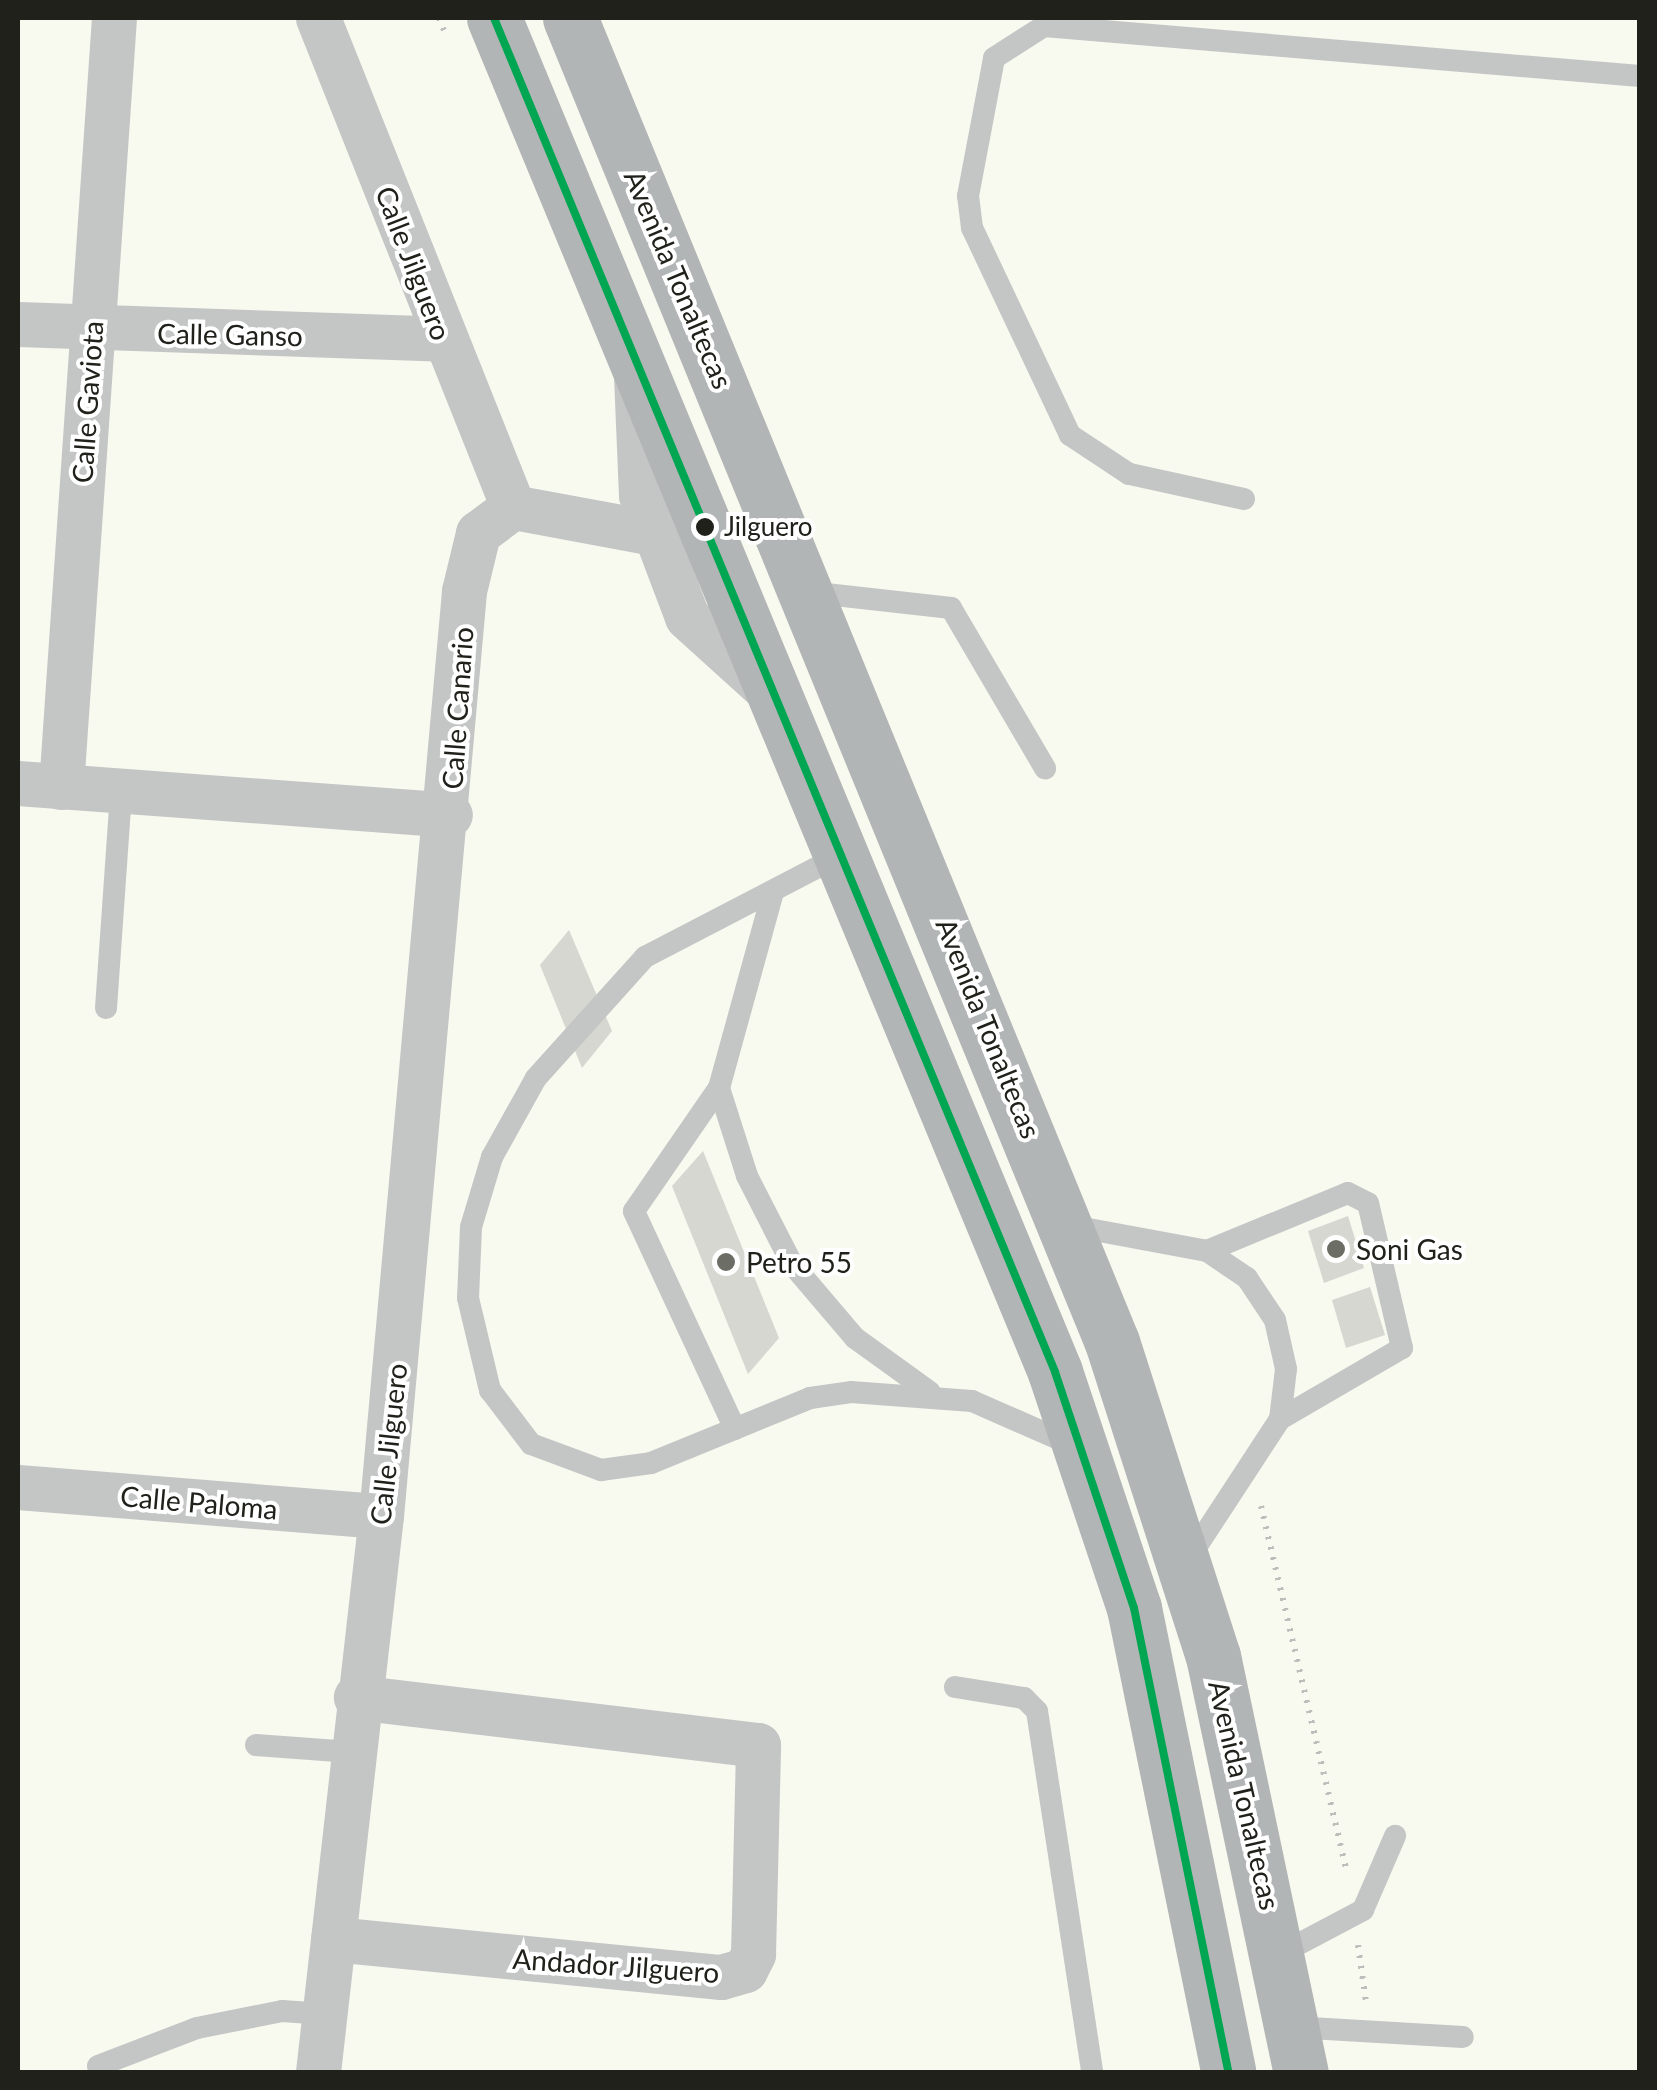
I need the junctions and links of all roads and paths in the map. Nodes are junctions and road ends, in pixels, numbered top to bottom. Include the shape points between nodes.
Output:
1 (114, 18) edge
2 (318, 18) edge
3 (494, 18) edge
4 (570, 18) edge
5 (1640, 76) edge
6 (18, 324) edge
7 (92, 330) junction
8 (444, 338) junction
9 (636, 364) junction
10 (1244, 499) dead end
11 (513, 507) junction
12 (652, 533) junction
13 (808, 592) junction
14 (773, 695) junction
15 (1045, 768) dead end
16 (39, 785) edge
17 (121, 791) junction
18 (450, 816) junction
19 (841, 855) junction
20 (772, 895) junction
21 (106, 1008) dead end
22 (719, 1088) junction
23 (1067, 1224) junction
24 (1206, 1252) junction
25 (933, 1394) junction
26 (1280, 1419) junction
27 (735, 1429) junction
28 (1081, 1451) junction
29 (1252, 1470) junction
30 (18, 1486) edge
31 (381, 1516) junction
32 (1185, 1564) junction
33 (954, 1687) dead end
34 (356, 1697) junction
35 (256, 1745) dead end
36 (351, 1752) junction
37 (1395, 1836) dead end
38 (1353, 1917) junction
39 (333, 1939) junction
40 (1280, 1954) junction
41 (324, 2014) junction
42 (1370, 2028) junction
43 (1463, 2038) dead end
44 (1297, 2050) edge
45 (98, 2066) dead end
46 (318, 2072) edge
47 (1092, 2072) edge
48 (1228, 2072) edge

1 - 7 street, Calle Gaviota
2 - 8 street, Calle Jilguero
3 - 9 main road
4 - 13 main road, Avenida Tonaltecas
5 - 10 lane via 1044,26 994,58 968,196 972,228 1070,435 1129,474
6 - 7 street, Calle Ganso
7 - 8 street, Calle Ganso
7 - 16 street, Calle Gaviota
8 - 11 street, Calle Jilguero
9 - 12 street via 642,494
9 - 14 main road
11 - 12 street
11 - 18 street, Calle Canario via 478,533 464,591
12 - 14 street via 696,630
13 - 15 lane via 951,608
13 - 23 main road, Avenida Tonaltecas
14 - 19 main road
16 - 17 street, Calle Canario
17 - 18 street, Calle Canario
17 - 21 lane
18 - 31 street, Calle Jilguero
19 - 20 lane
19 - 28 main road
20 - 22 lane
20 - 27 lane via 702,920 645,957 569,1034 492,1157 468,1263 490,1390 531,1444 576,1466 626,1469
22 - 25 lane via 747,1176 792,1264 855,1338
22 - 27 lane via 634,1212
23 - 24 lane
23 - 32 main road, Avenida Tonaltecas
24 - 26 lane via 1247,1278 1275,1320 1286,1370
24 - 26 lane via 1348,1193 1368,1202 1402,1348
25 - 27 lane via 810,1398
25 - 28 lane via 1010,1414
26 - 29 lane
28 - 48 main road via 1134,1608
29 - 32 lane
29 - 38 path via 1332,1779
30 - 31 street, Calle Paloma
31 - 34 street, Calle Jilguero
32 - 40 main road, Avenida Tonaltecas
33 - 47 lane via 1024,1698 1037,1711
34 - 36 street, Calle Jilguero
34 - 39 street, Andador Jilguero via 758,1745 752,1954 745,1970 721,1978
35 - 36 lane
36 - 39 street, Calle Jilguero
37 - 38 lane via 1369,1903
38 - 40 lane
38 - 42 path
39 - 41 street, Calle Jilguero
40 - 44 main road, Avenida Tonaltecas
41 - 45 lane via 282,2010 197,2028
41 - 46 street, Calle Jilguero
42 - 43 lane
42 - 44 lane

